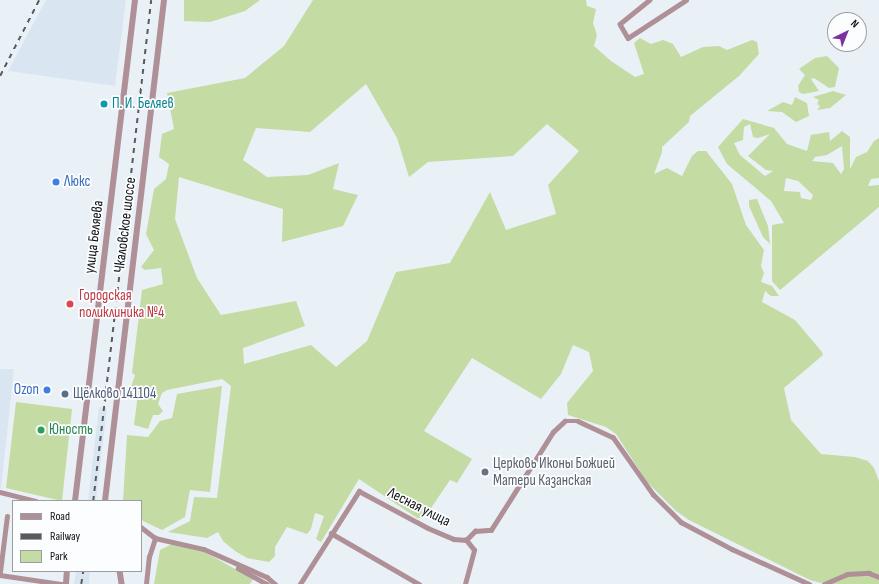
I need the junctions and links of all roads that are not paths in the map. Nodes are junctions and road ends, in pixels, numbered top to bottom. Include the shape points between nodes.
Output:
1 (135, 0) edge
2 (164, 0) edge
3 (650, 0) edge
4 (686, 0) edge
5 (0, 492) edge
6 (32, 500) edge
7 (75, 500) edge
8 (105, 500) edge
9 (7, 516) dead end
10 (142, 528) edge
11 (331, 533) junction
12 (156, 538) junction
13 (466, 540) junction
14 (229, 562) junction
15 (67, 572) edge
16 (120, 572) edge
17 (0, 574) edge
18 (879, 577) edge
19 (62, 584) edge
20 (66, 584) edge
21 (122, 584) edge
22 (146, 584) edge
23 (267, 584) edge
24 (275, 584) edge
25 (300, 584) edge
26 (420, 584) edge
27 (465, 584) edge
28 (809, 584) edge
29 (824, 584) edge

1 - 7 street, улица Беляева
2 - 8 street, Чкаловское шоссе
3 - 4 street via 620,24 628,38
5 - 6 street
9 - 17 street
10 - 12 street
11 - 13 street, Лесная улица via 358,492 362,491 428,528 454,539
11 - 25 street
11 - 26 street
12 - 14 street via 204,550
12 - 22 street via 149,557
13 - 27 street via 474,550
13 - 28 street via 475,531 491,530 554,432 565,421 578,420 613,437 653,494 681,522 732,550
14 - 23 street
14 - 24 street via 267,577
15 - 20 street
16 - 21 street
17 - 19 street
18 - 29 street via 869,573 847,574

